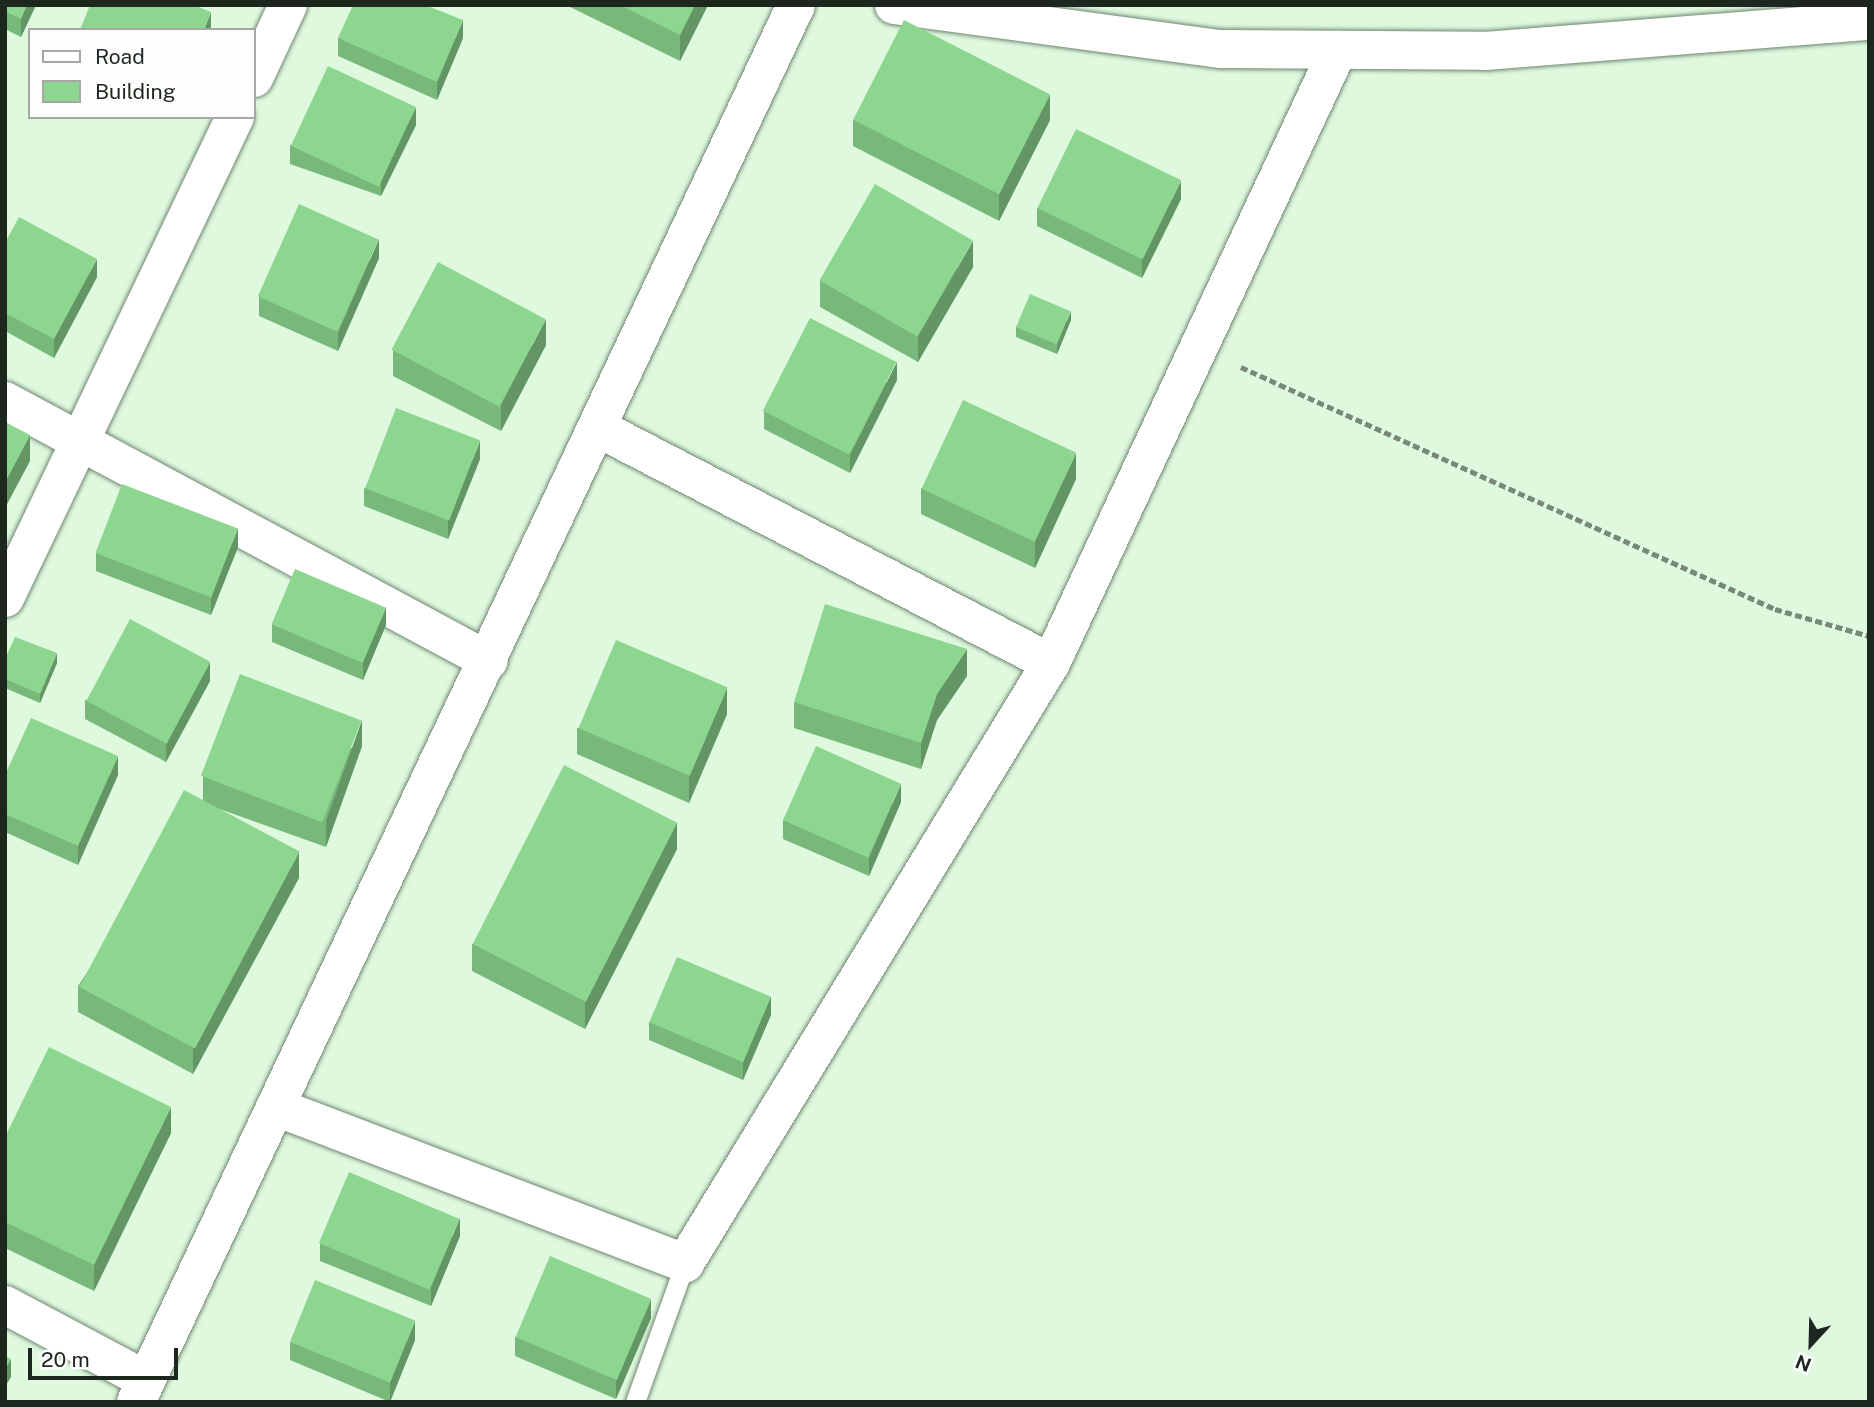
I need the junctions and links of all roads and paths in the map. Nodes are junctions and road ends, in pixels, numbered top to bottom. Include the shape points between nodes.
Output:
1 (288, 5) edge
2 (796, 5) edge
3 (894, 5) edge
4 (1869, 21) edge
5 (1338, 51) junction
6 (256, 74) edge
7 (234, 119) edge
8 (1198, 348) junction
9 (5, 401) edge
10 (598, 428) junction
11 (82, 444) junction
12 (5, 598) edge
13 (1869, 636) edge
14 (489, 661) junction
15 (1051, 663) junction
16 (276, 1107) junction
17 (684, 1263) junction
18 (5, 1305) edge
19 (141, 1391) edge
20 (635, 1402) edge

1 - 6 street
2 - 10 street
3 - 5 street via 1221,49
4 - 5 street via 1485,51
5 - 8 street
7 - 11 street
8 - 13 path via 1775,609
8 - 15 street
9 - 11 street
10 - 14 street
10 - 15 street
11 - 12 street
11 - 14 street
14 - 16 street
15 - 17 street
16 - 17 street
16 - 19 street
17 - 20 lane
18 - 19 street

